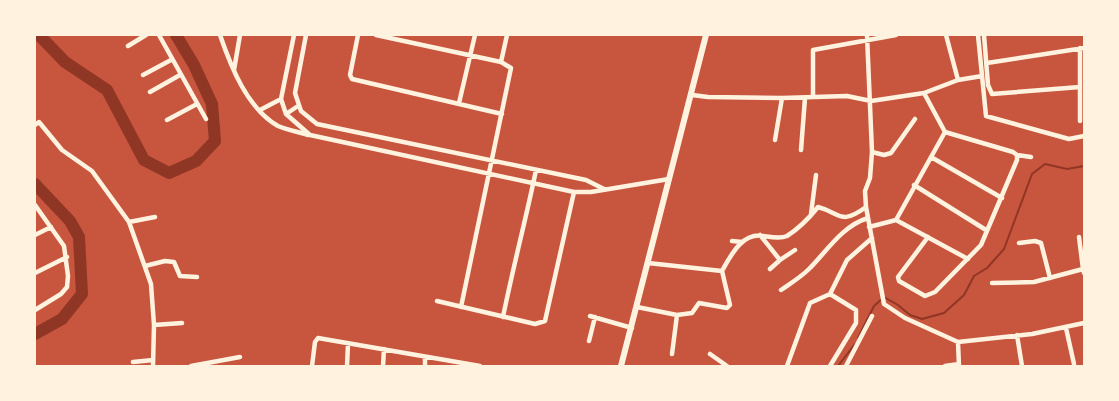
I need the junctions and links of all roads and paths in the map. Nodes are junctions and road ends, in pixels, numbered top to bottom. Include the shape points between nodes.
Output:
1 (146, 35) edge
2 (159, 35) edge
3 (220, 35) edge
4 (240, 35) edge
5 (294, 35) edge
6 (306, 35) edge
7 (358, 35) edge
8 (376, 35) edge
9 (475, 35) edge
10 (507, 35) edge
11 (706, 35) edge
12 (867, 35) edge
13 (896, 35) edge
14 (946, 35) edge
15 (978, 35) edge
16 (984, 35) edge
17 (867, 42) junction
18 (128, 46) dead end
19 (1082, 48) edge
20 (470, 57) junction
21 (171, 60) junction
22 (501, 62) junction
23 (987, 63) junction
24 (234, 70) junction
25 (143, 75) dead end
26 (180, 75) junction
27 (982, 76) junction
28 (958, 80) junction
29 (1080, 87) junction
30 (150, 92) dead end
31 (924, 93) junction
32 (692, 95) junction
33 (782, 98) junction
34 (805, 98) junction
35 (813, 98) junction
36 (281, 99) junction
37 (871, 101) junction
38 (459, 103) junction
39 (197, 104) junction
40 (298, 106) junction
41 (260, 110) junction
42 (286, 114) junction
43 (502, 114) junction
44 (206, 119) dead end
45 (915, 119) dead end
46 (168, 120) dead end
47 (1080, 121) dead end
48 (35, 125) edge
49 (945, 132) junction
50 (310, 135) junction
51 (1084, 136) edge
52 (775, 140) dead end
53 (801, 150) dead end
54 (872, 152) junction
55 (1017, 155) junction
56 (931, 157) junction
57 (1031, 157) dead end
58 (492, 161) junction
59 (536, 170) junction
60 (489, 174) junction
61 (816, 175) dead end
62 (669, 179) junction
63 (533, 184) junction
64 (914, 185) junction
65 (604, 189) junction
66 (574, 192) junction
67 (1002, 198) junction
68 (35, 205) edge
69 (866, 208) junction
70 (811, 214) junction
71 (155, 217) dead end
72 (867, 217) junction
73 (896, 220) junction
74 (129, 222) junction
75 (869, 226) junction
76 (51, 228) junction
77 (986, 230) junction
78 (35, 236) edge
79 (760, 236) junction
80 (928, 237) junction
81 (1079, 237) dead end
82 (872, 238) junction
83 (732, 241) dead end
84 (742, 242) junction
85 (1019, 243) dead end
86 (795, 250) dead end
87 (66, 257) junction
88 (968, 259) junction
89 (780, 260) junction
90 (648, 264) junction
91 (146, 266) junction
92 (770, 268) dead end
93 (722, 270) junction
94 (1083, 271) edge
95 (35, 273) edge
96 (197, 277) dead end
97 (1050, 278) junction
98 (992, 283) dead end
99 (781, 290) dead end
100 (830, 294) junction
101 (437, 301) dead end
102 (461, 307) junction
103 (638, 307) junction
104 (35, 310) edge
105 (677, 315) junction
106 (872, 316) dead end
107 (503, 317) junction
108 (182, 323) dead end
109 (1084, 323) edge
110 (154, 325) junction
111 (632, 328) junction
112 (1066, 328) junction
113 (1016, 335) junction
114 (589, 341) dead end
115 (958, 342) junction
116 (348, 344) junction
117 (384, 349) junction
118 (672, 354) dead end
119 (710, 354) dead end
120 (240, 357) dead end
121 (426, 357) junction
122 (133, 362) dead end
123 (153, 363) edge
124 (1074, 364) dead end
125 (959, 365) edge
126 (191, 366) edge
127 (312, 366) edge
128 (347, 366) edge
129 (383, 366) edge
130 (425, 366) edge
131 (480, 366) edge
132 (621, 366) edge
133 (727, 366) edge
134 (787, 366) edge
135 (830, 366) edge
136 (846, 366) edge
137 (945, 366) edge
138 (1022, 366) edge

1 - 18 street
2 - 21 street
3 - 24 street
4 - 24 street
5 - 36 street
6 - 40 street via 295,93
7 - 38 street via 350,75 352,79
8 - 20 street
9 - 20 street
10 - 22 street
11 - 32 main road
12 - 17 street
13 - 17 street
14 - 28 street
15 - 27 street
16 - 23 street
17 - 35 street via 813,50
17 - 37 street
19 - 23 street
19 - 29 street
20 - 22 street
20 - 38 street
21 - 25 street
21 - 26 street
22 - 43 street via 511,68
23 - 29 street via 990,93 998,95
24 - 41 street
26 - 30 street
26 - 39 street
27 - 28 street
27 - 51 street via 984,109 988,118 1069,139
28 - 31 street
29 - 47 street
31 - 37 street
31 - 49 street
32 - 33 street
32 - 62 main road
33 - 34 street
33 - 52 street
34 - 35 street
34 - 53 street
35 - 37 street via 847,96
36 - 41 street
36 - 42 street
37 - 54 street
38 - 43 street
39 - 44 street
39 - 46 street
40 - 42 street
40 - 58 street via 318,124
41 - 50 street via 282,127
42 - 50 street
43 - 58 street
45 - 54 street via 890,153
48 - 74 street via 39,122 62,150 92,171
49 - 55 street
49 - 56 street
50 - 60 street
54 - 69 street via 870,178 865,191
55 - 57 street
55 - 67 street
56 - 64 street
56 - 67 street
58 - 59 street
58 - 60 street
59 - 63 street
59 - 65 street via 586,180
60 - 63 street
60 - 102 street
61 - 70 street
62 - 65 street
62 - 90 main road
63 - 66 street
63 - 107 street via 516,248
64 - 73 street
64 - 77 street
65 - 66 street
66 - 107 street via 548,318 538,324
67 - 77 street
68 - 76 street
69 - 70 street via 856,214 836,216 821,207
69 - 72 street
70 - 79 street via 787,236
71 - 74 street
72 - 75 street
72 - 99 street via 847,229 809,269
73 - 75 street
73 - 80 street
74 - 91 street
75 - 82 street
76 - 78 street
76 - 87 street via 64,246
77 - 88 street via 981,245
79 - 84 street
79 - 89 street
80 - 88 street
80 - 88 street via 899,274 899,281 925,296
81 - 94 street
82 - 100 street via 847,260
82 - 115 street via 885,305 905,318
83 - 84 street
84 - 93 street
85 - 97 street via 1041,243
86 - 89 street
87 - 95 street
87 - 104 street via 67,287 52,302
89 - 92 street
90 - 93 street
90 - 103 main road
91 - 96 street via 170,260 180,276
91 - 110 street via 152,291
93 - 105 street via 729,307 697,304 692,313
94 - 97 street
97 - 98 street via 1022,283
100 - 134 street via 806,308
100 - 135 street via 856,310 856,323
101 - 102 street
102 - 107 street
103 - 105 street
103 - 111 main road
105 - 118 street
106 - 136 street
108 - 110 street
109 - 112 street
110 - 123 street
111 - 114 street via 592,317
111 - 132 main road
112 - 113 street
112 - 124 street
113 - 115 street
113 - 138 street
115 - 125 street
116 - 117 street
116 - 127 street via 316,339
116 - 128 street
117 - 121 street
117 - 129 street
119 - 133 street
120 - 126 street
121 - 130 street
121 - 131 street
122 - 123 street
125 - 137 street

